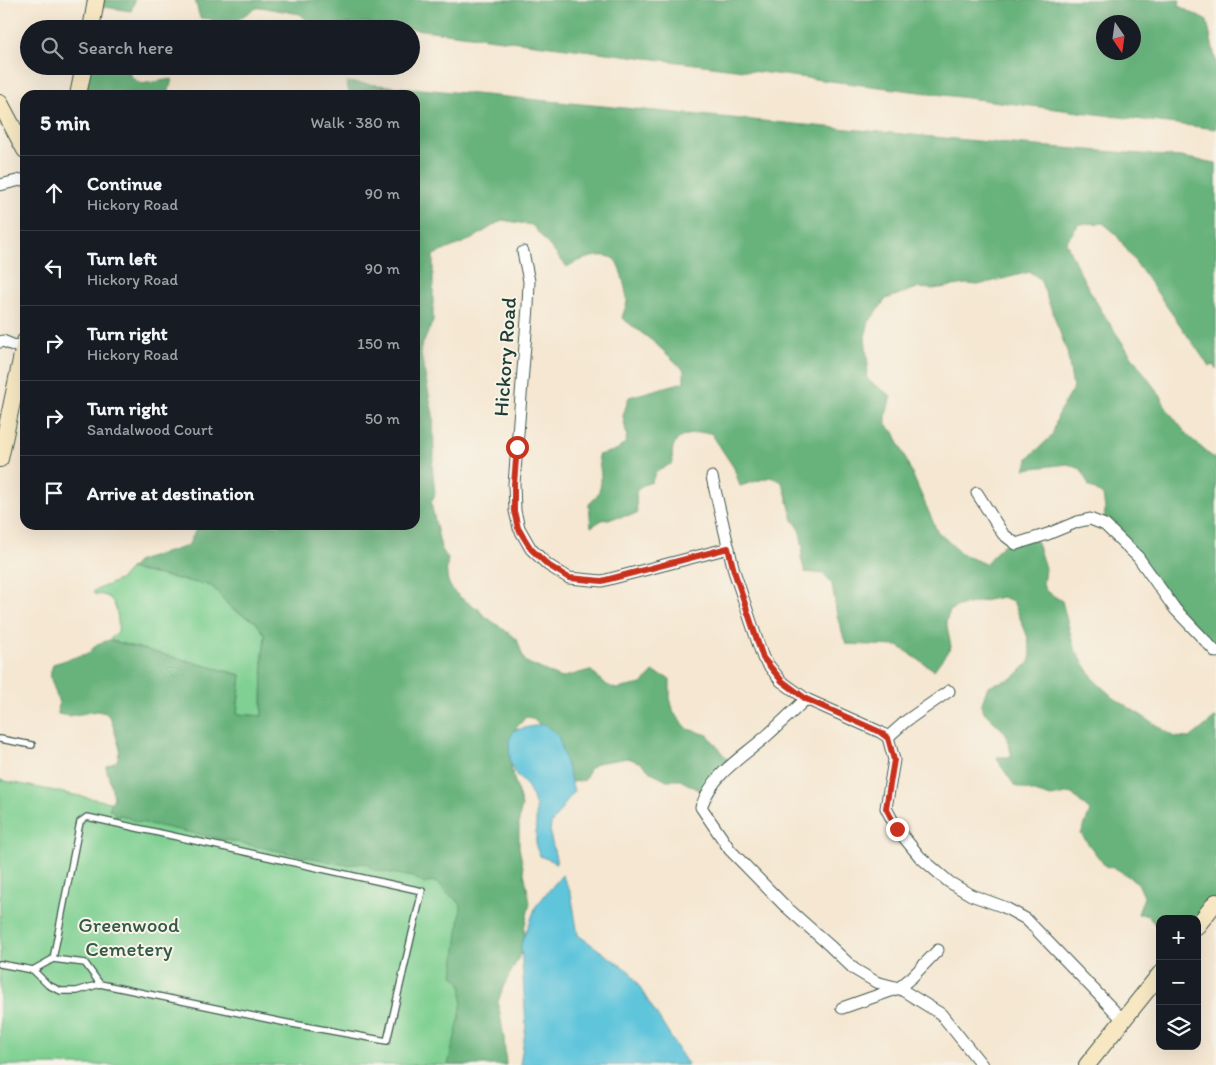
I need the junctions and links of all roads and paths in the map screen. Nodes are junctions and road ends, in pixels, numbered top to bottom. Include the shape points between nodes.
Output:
1 (96, 0) edge
2 (93, 20) edge
3 (82, 75) edge
4 (79, 90) edge
5 (0, 103) edge
6 (20, 141) edge
7 (20, 180) edge
8 (0, 185) edge
9 (523, 252) dead end
10 (0, 342) edge
11 (20, 346) edge
12 (20, 366) edge
13 (0, 459) edge
14 (712, 476) dead end
15 (977, 493) dead end
16 (728, 548) junction
17 (1216, 652) edge
18 (949, 691) dead end
19 (806, 699) junction
20 (888, 738) junction
21 (0, 739) edge
22 (32, 745) dead end
23 (1216, 902) edge
24 (1201, 921) edge
25 (938, 950) dead end
26 (53, 960) junction
27 (0, 964) edge
28 (33, 970) junction
29 (1156, 979) edge
30 (100, 984) junction
31 (899, 988) junction
32 (842, 1008) dead end
33 (1123, 1020) junction
34 (982, 1065) edge
35 (1087, 1065) edge

1 - 2 street
3 - 4 street
5 - 6 street
7 - 8 street
9 - 16 street, Hickory Road via 529,281 514,511 518,528 531,549 569,578 602,581
10 - 11 street
12 - 13 street
14 - 16 street
15 - 17 street via 1003,534 1016,544 1090,519 1105,524 1138,557 1175,610
16 - 19 street via 763,658 782,681
18 - 20 street
19 - 20 street
19 - 31 street via 730,764 706,794 701,807 730,850 854,970 876,982
20 - 33 street via 894,760 886,808 897,829 920,857 949,882 971,895 1026,918
21 - 22 lane
23 - 24 street
25 - 31 street
26 - 28 lane
26 - 30 lane via 85,963
26 - 30 lane via 80,822 87,817 422,891 387,1041
27 - 28 lane
28 - 30 lane via 48,985 61,991 77,991
29 - 33 street
31 - 32 street
31 - 34 street via 941,1014
33 - 35 street

